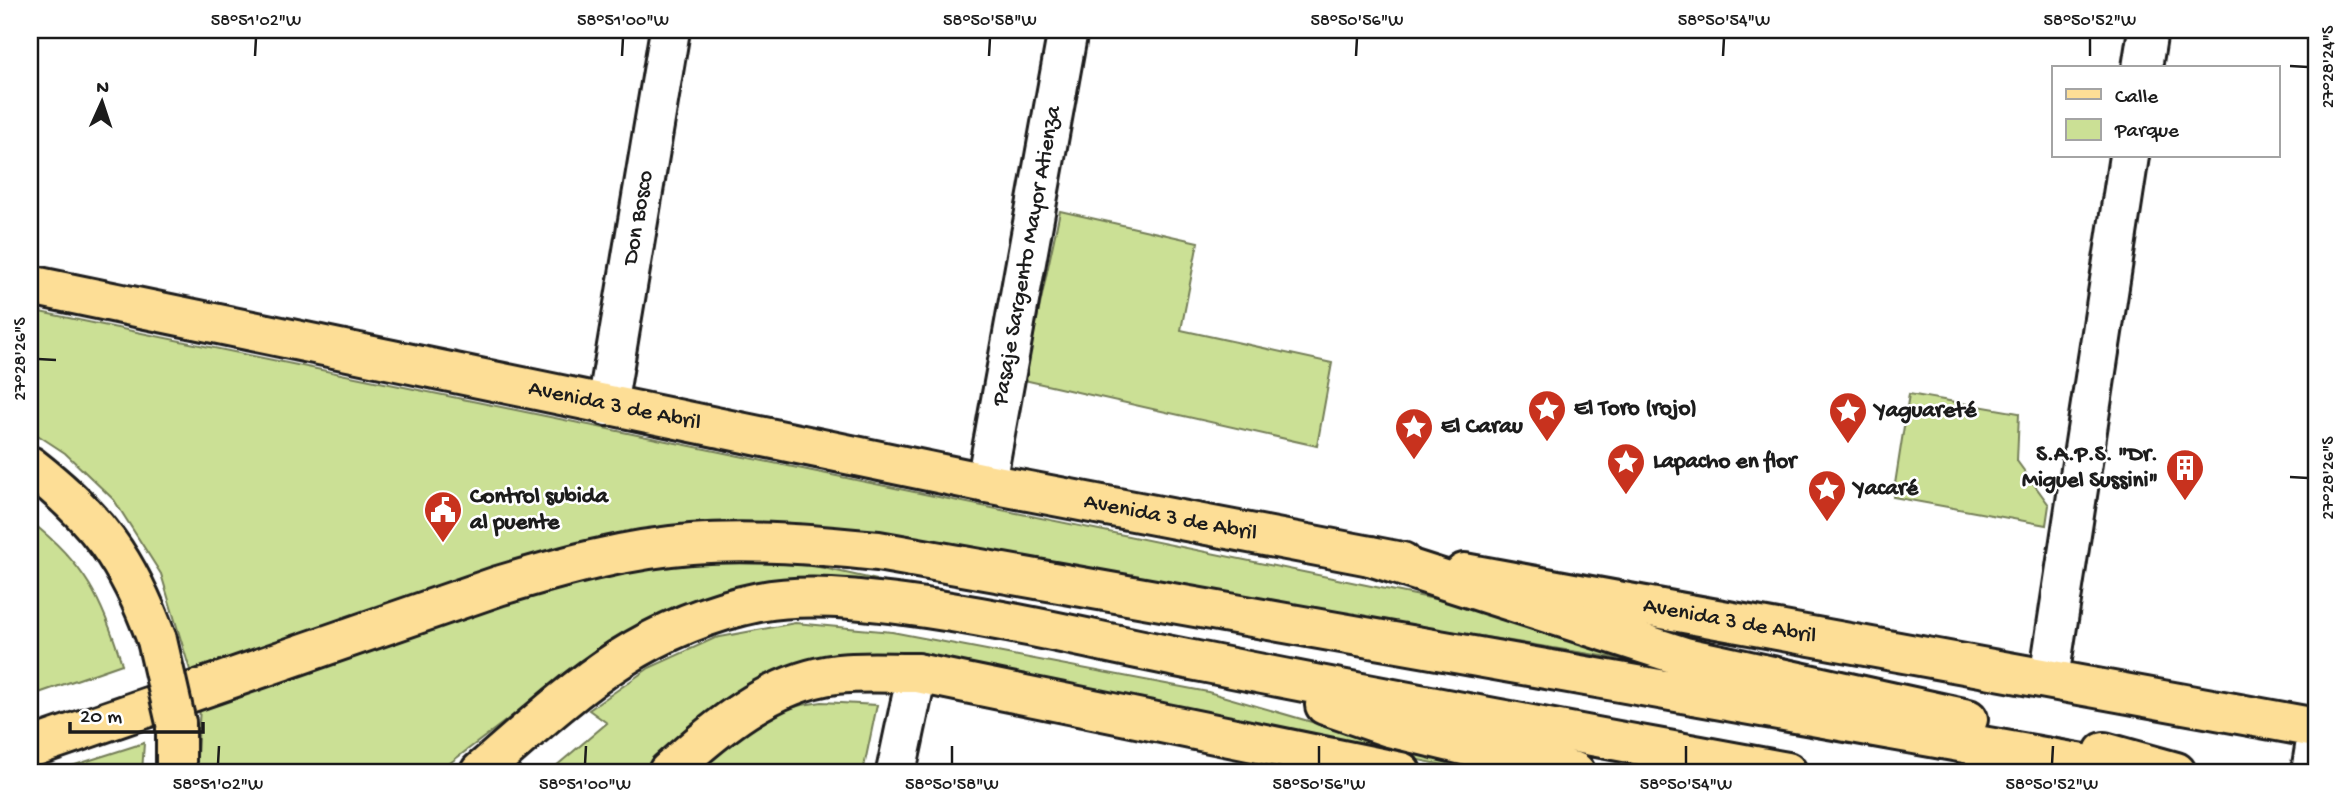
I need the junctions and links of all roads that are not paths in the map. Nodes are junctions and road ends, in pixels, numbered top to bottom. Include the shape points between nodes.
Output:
1 (670, 30) edge
2 (1068, 30) edge
3 (2148, 30) edge
4 (2142, 66) edge
5 (2129, 158) edge
6 (30, 285) edge
7 (607, 406) junction
8 (30, 466) edge
9 (986, 483) junction
10 (1370, 556) junction
11 (1203, 663) junction
12 (917, 673) junction
13 (2049, 678) junction
14 (2316, 728) edge
15 (2316, 741) edge
16 (30, 748) edge
17 (176, 772) edge
18 (480, 772) edge
19 (668, 772) edge
20 (896, 772) edge
21 (1401, 772) edge
22 (1575, 772) edge
23 (1787, 772) edge
24 (2129, 772) edge
25 (2176, 772) edge
26 (2311, 772) edge

1 - 7 street, Don Bosco
2 - 9 street, Pasaje Sargento Mayor Atienza
3 - 4 street
5 - 13 street
6 - 7 main road, Avenida 3 de Abril
7 - 9 main road, Avenida 3 de Abril
8 - 17 main road, bridge via 85,512 116,551 140,595 157,640 176,723
9 - 10 main road, Avenida 3 de Abril
10 - 13 main road, Avenida 3 de Abril
10 - 25 main road via 1685,657 2042,735
11 - 18 main road via 926,608 844,598 762,602 699,618 621,656
11 - 22 main road via 1389,727
11 - 23 main road
12 - 19 main road via 835,674 800,683 738,714
12 - 20 street
12 - 21 main road
13 - 14 main road, Avenida 3 de Abril
15 - 26 street
16 - 24 main road via 570,564 692,544 796,543 878,551

